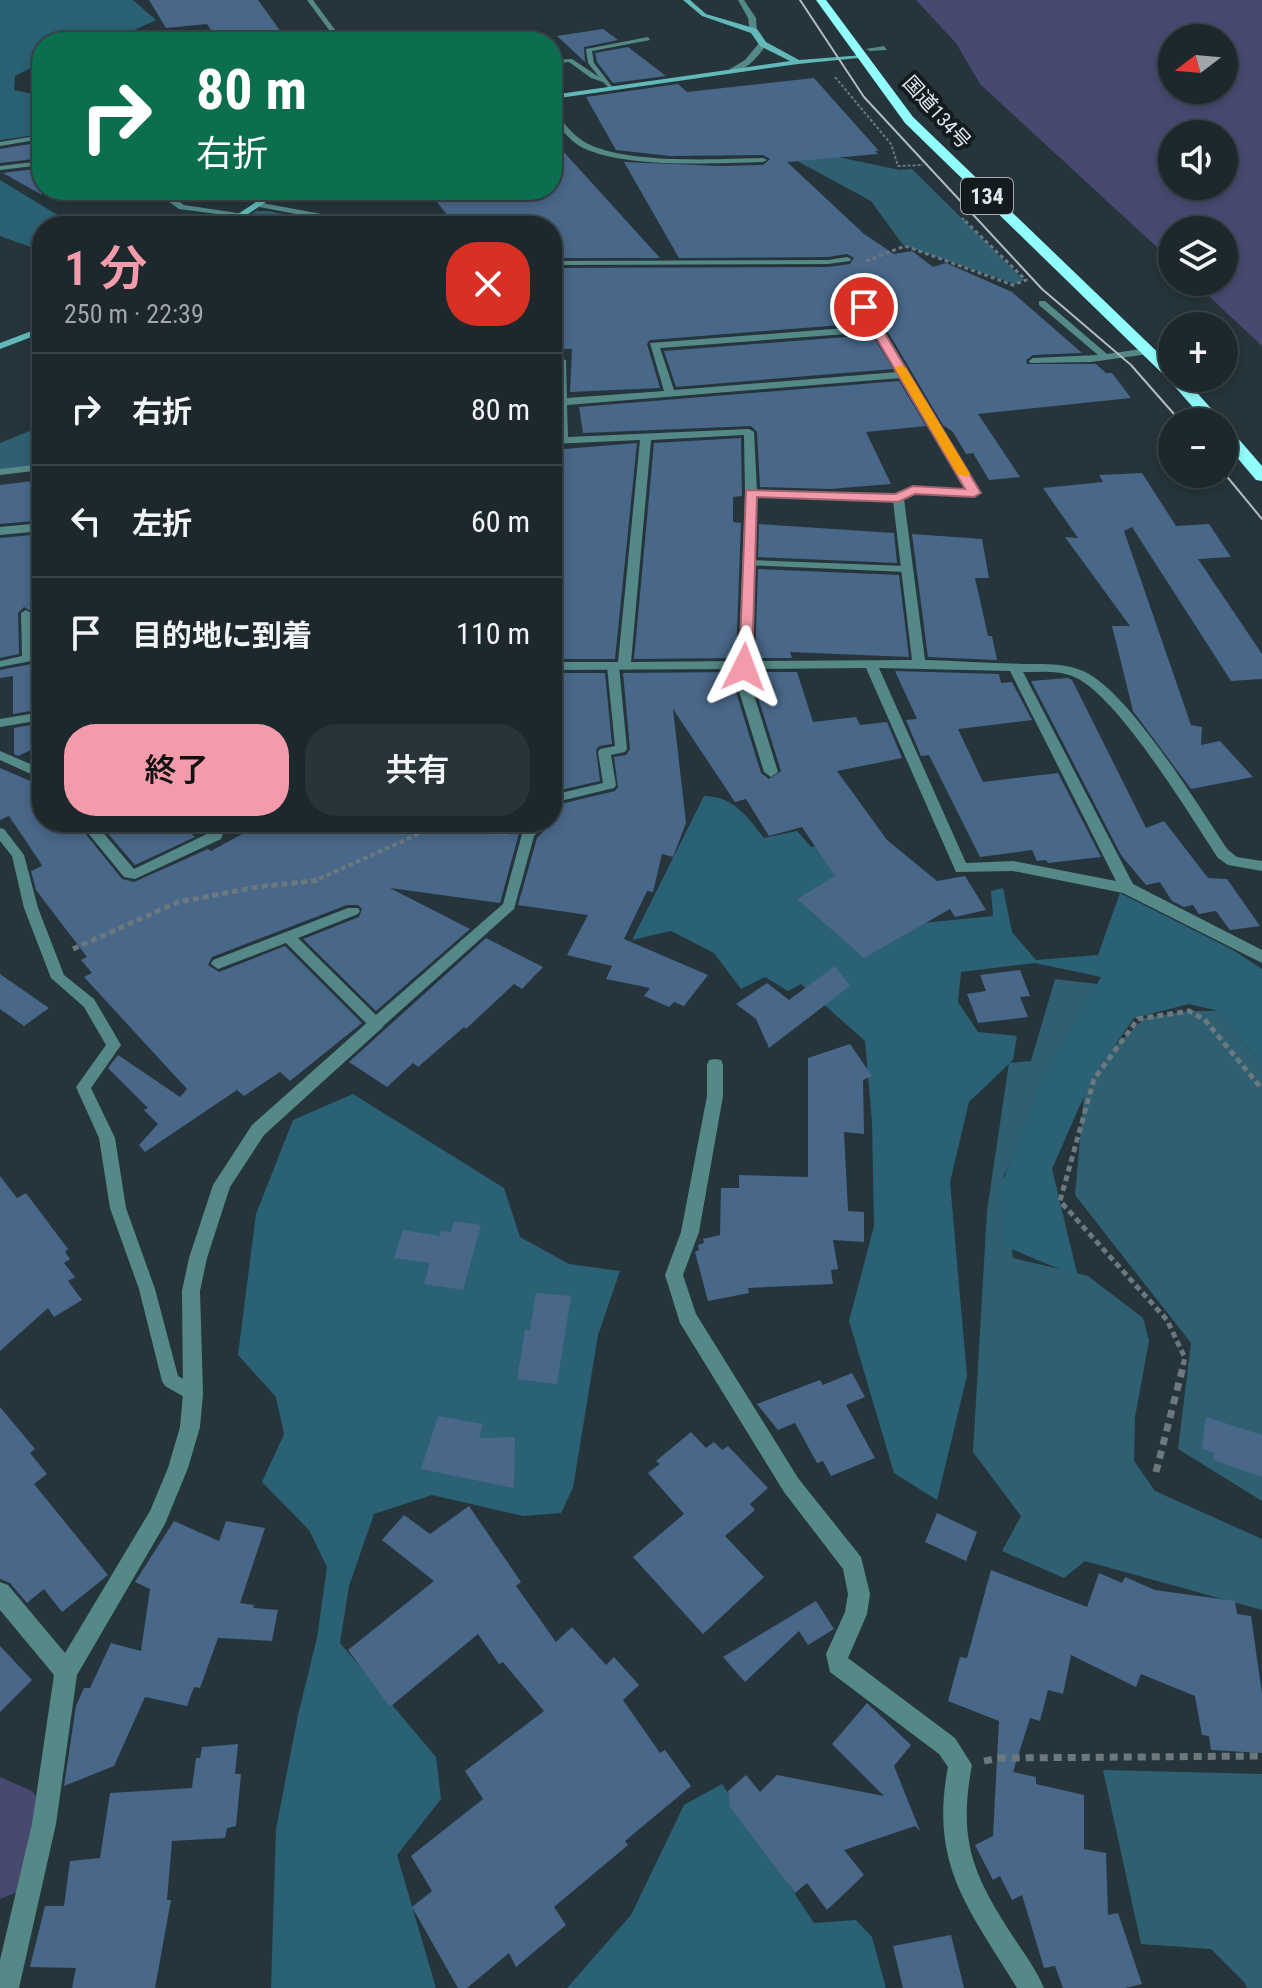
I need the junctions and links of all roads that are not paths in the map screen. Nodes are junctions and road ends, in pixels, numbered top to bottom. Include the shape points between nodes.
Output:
1 (310, 0) edge
2 (686, 0) edge
3 (741, 0) edge
4 (821, 0) edge
5 (754, 31) junction
6 (334, 32) edge
7 (648, 39) dead end
8 (638, 40) junction
9 (763, 44) junction
10 (884, 48) dead end
11 (655, 50) dead end
12 (867, 53) junction
13 (562, 61) edge
14 (798, 62) junction
15 (733, 71) junction
16 (604, 80) junction
17 (612, 88) junction
18 (562, 96) edge
19 (562, 127) edge
20 (32, 139) edge
21 (0, 144) edge
22 (763, 160) dead end
23 (32, 164) edge
24 (0, 168) edge
25 (172, 200) edge
26 (264, 200) edge
27 (257, 204) junction
28 (240, 214) junction
29 (237, 216) edge
30 (319, 216) edge
31 (847, 259) dead end
32 (562, 263) edge
33 (1042, 303) dead end
34 (864, 307) road end
35 (877, 329) junction
36 (32, 334) edge
37 (0, 346) edge
38 (1148, 351) junction
39 (1105, 357) junction
40 (1033, 361) dead end
41 (1158, 361) edge
42 (905, 375) junction
43 (1188, 392) edge
44 (670, 393) junction
45 (562, 402) edge
46 (1203, 408) edge
47 (646, 435) junction
48 (562, 441) edge
49 (1238, 448) edge
50 (32, 468) edge
51 (0, 472) edge
52 (1262, 476) edge
53 (751, 493) junction
54 (898, 498) junction
55 (32, 528) edge
56 (0, 531) edge
57 (749, 563) junction
58 (906, 569) junction
59 (26, 613) dead end
60 (32, 658) edge
61 (28, 659) junction
62 (0, 664) edge
63 (919, 664) junction
64 (871, 665) junction
65 (562, 666) edge
66 (618, 666) junction
67 (744, 667) junction
68 (1015, 668) junction
69 (32, 718) edge
70 (0, 723) edge
71 (0, 755) edge
72 (32, 769) edge
73 (771, 772) dead end
74 (562, 797) edge
75 (0, 832) edge
76 (94, 832) edge
77 (217, 832) edge
78 (531, 832) edge
79 (1262, 866) edge
80 (1127, 888) junction
81 (353, 911) dead end
82 (289, 937) junction
83 (1262, 957) edge
84 (218, 964) dead end
85 (376, 1024) junction
86 (715, 1065) dead end
87 (193, 1394) junction
88 (0, 1593) edge
89 (66, 1672) junction
90 (6, 1988) edge
91 (1031, 1988) edge

1 - 6 lane
2 - 5 street via 704,15
3 - 5 street
4 - 12 highway, 国道134号 / 134
5 - 9 street
7 - 8 lane
8 - 11 lane
8 - 16 lane via 588,50
9 - 14 street
9 - 15 street
10 - 12 street
12 - 14 street
12 - 38 highway, 国道134号 / 134 via 909,120
13 - 16 lane via 570,60
14 - 15 street
15 - 17 street
16 - 17 lane
17 - 18 street
19 - 22 lane via 589,148 624,155
20 - 21 lane
23 - 24 lane
25 - 28 street via 182,207
26 - 27 street
27 - 28 street
27 - 30 lane
28 - 29 street
31 - 32 lane
33 - 39 lane
34 - 35 street
35 - 42 street
35 - 44 street via 654,345
36 - 37 street
38 - 39 lane
38 - 41 highway, 国道134号 / 134
39 - 40 lane
42 - 44 street
42 - 54 street via 974,493 913,490
43 - 46 highway, 国道134号 / 134
44 - 45 street
47 - 48 street
47 - 53 street via 746,430
47 - 66 street
49 - 52 highway
50 - 51 street
53 - 54 street
53 - 57 street
54 - 58 street
55 - 56 street
57 - 58 lane
57 - 67 street
58 - 63 street
59 - 61 lane
60 - 61 lane
61 - 62 lane
63 - 64 street
63 - 68 street
64 - 67 street
64 - 80 street via 961,868 1013,866
65 - 66 street
66 - 67 street
66 - 74 lane via 621,749 604,752 610,785
67 - 73 street via 745,688
68 - 79 street via 1081,674 1110,698 1223,854
68 - 80 street
69 - 70 street
71 - 72 street
75 - 87 lane via 18,855 31,908 58,978 89,1003 114,1045 83,1087 107,1138 118,1208 147,1289 171,1381
76 - 77 street via 135,874
78 - 85 lane via 509,906
80 - 83 street
81 - 82 lane
82 - 84 lane
82 - 85 lane
85 - 87 street via 258,1130 222,1185 191,1291
86 - 91 street via 715,1096 690,1232 674,1275 687,1317 791,1485 853,1564 859,1594 838,1664 947,1746 960,1765 953,1806 956,1845 976,1895
87 - 89 street via 190,1427 158,1517
88 - 89 street
89 - 90 street via 44,1824

